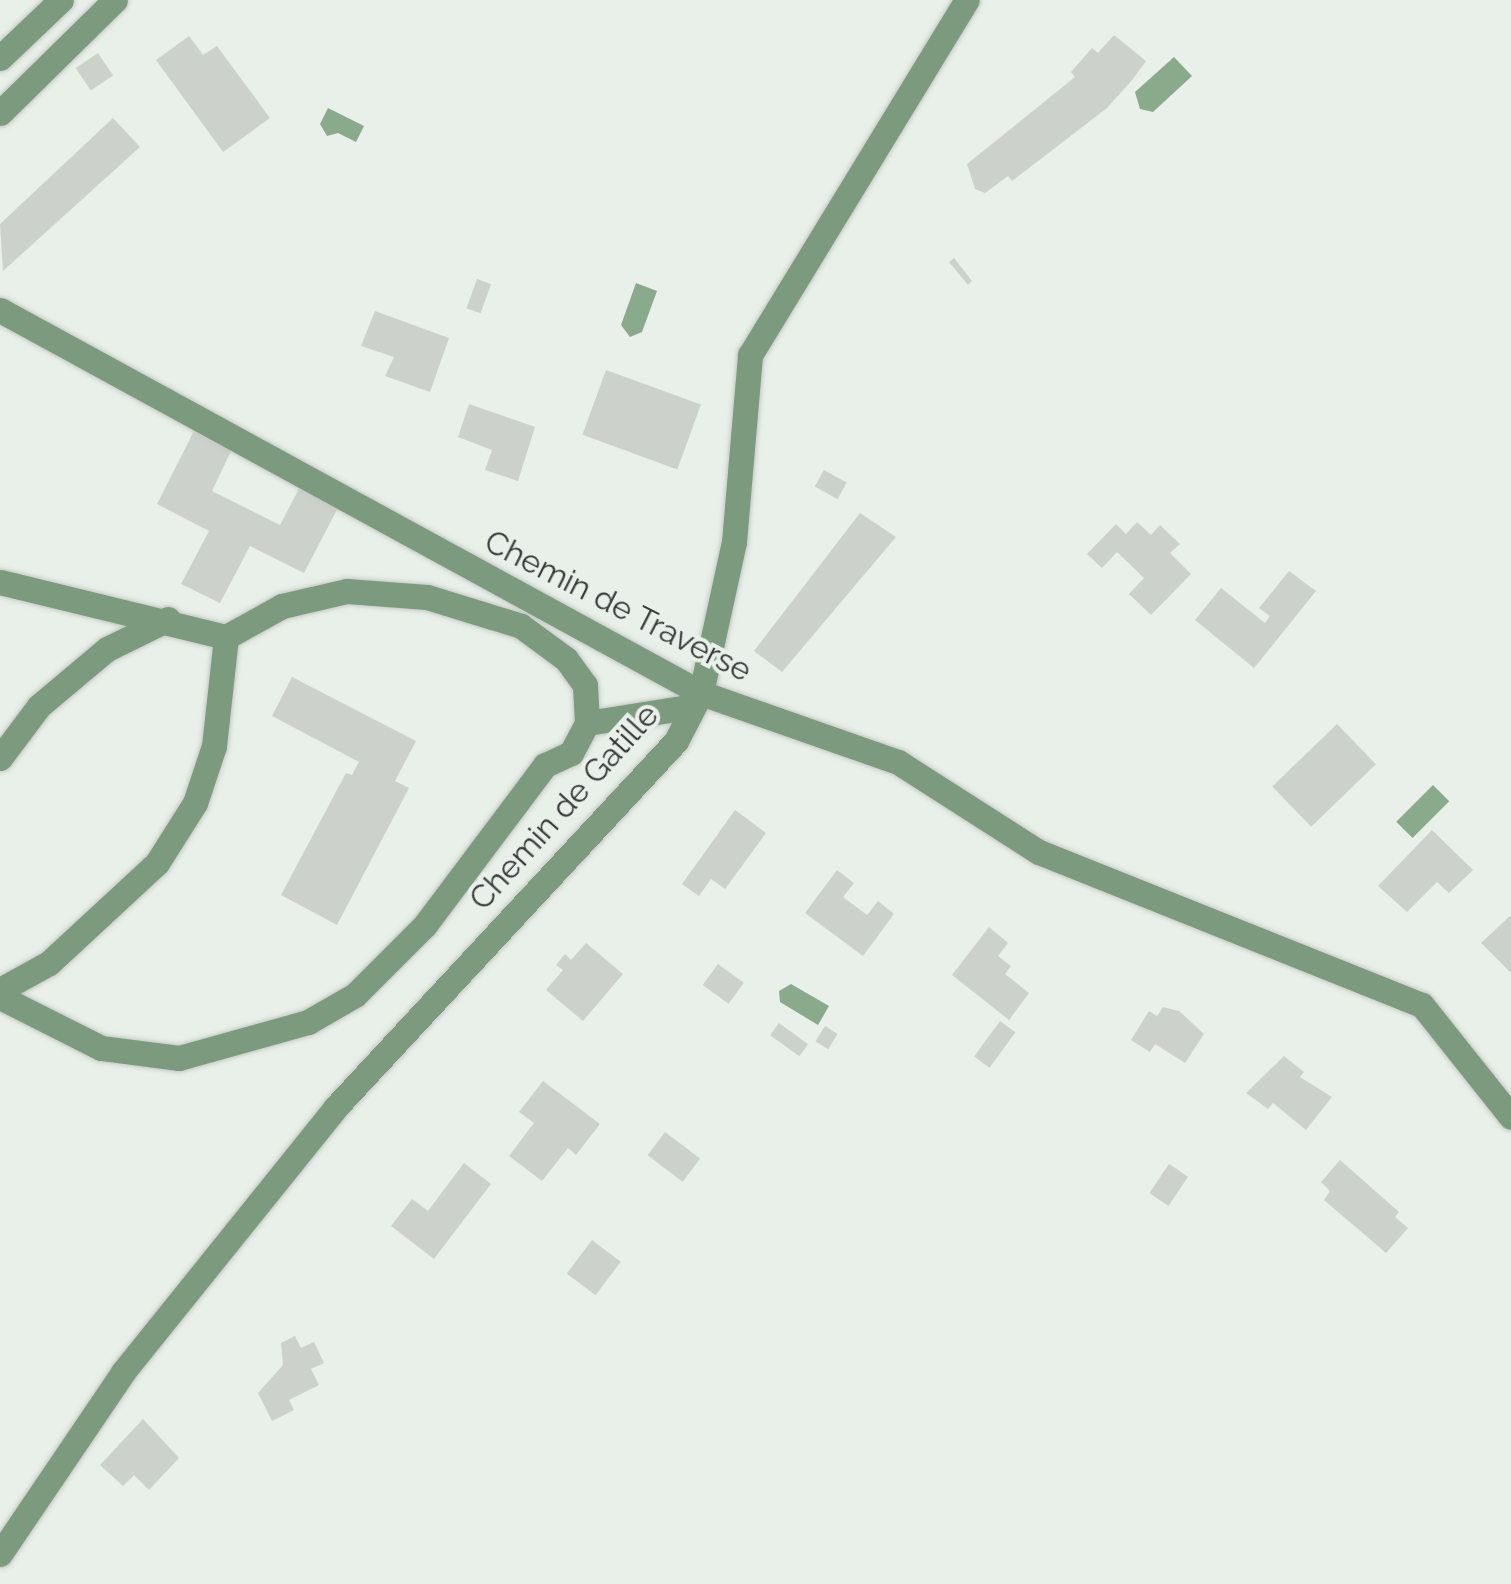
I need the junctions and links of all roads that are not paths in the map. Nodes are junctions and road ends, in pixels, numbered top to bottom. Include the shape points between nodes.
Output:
1 (61, 0) edge
2 (115, 0) edge
3 (968, 0) edge
4 (0, 58) edge
5 (0, 113) edge
6 (0, 310) edge
7 (0, 582) edge
8 (168, 619) junction
9 (226, 638) junction
10 (697, 700) junction
11 (586, 723) junction
12 (0, 758) edge
13 (0, 994) edge
14 (1511, 1118) edge
15 (0, 1554) edge

1 - 4 street
2 - 5 street
3 - 10 street, Chemin de Gatille via 750,355 734,542
6 - 10 street, Chemin de Traverse
7 - 8 street
8 - 9 street
8 - 12 street via 107,649 39,706
9 - 11 street via 282,606 347,591 428,596 521,626 566,659 585,685
9 - 13 street via 214,746 186,818 157,863 110,909
10 - 11 street
10 - 14 street, Chemin de Traverse via 898,762 1039,852 1422,1004
10 - 15 street, Chemin de Gatille via 676,742 335,1108 259,1200 123,1372
11 - 13 street via 571,754 545,765 426,925 355,995 308,1022 179,1058 101,1048

